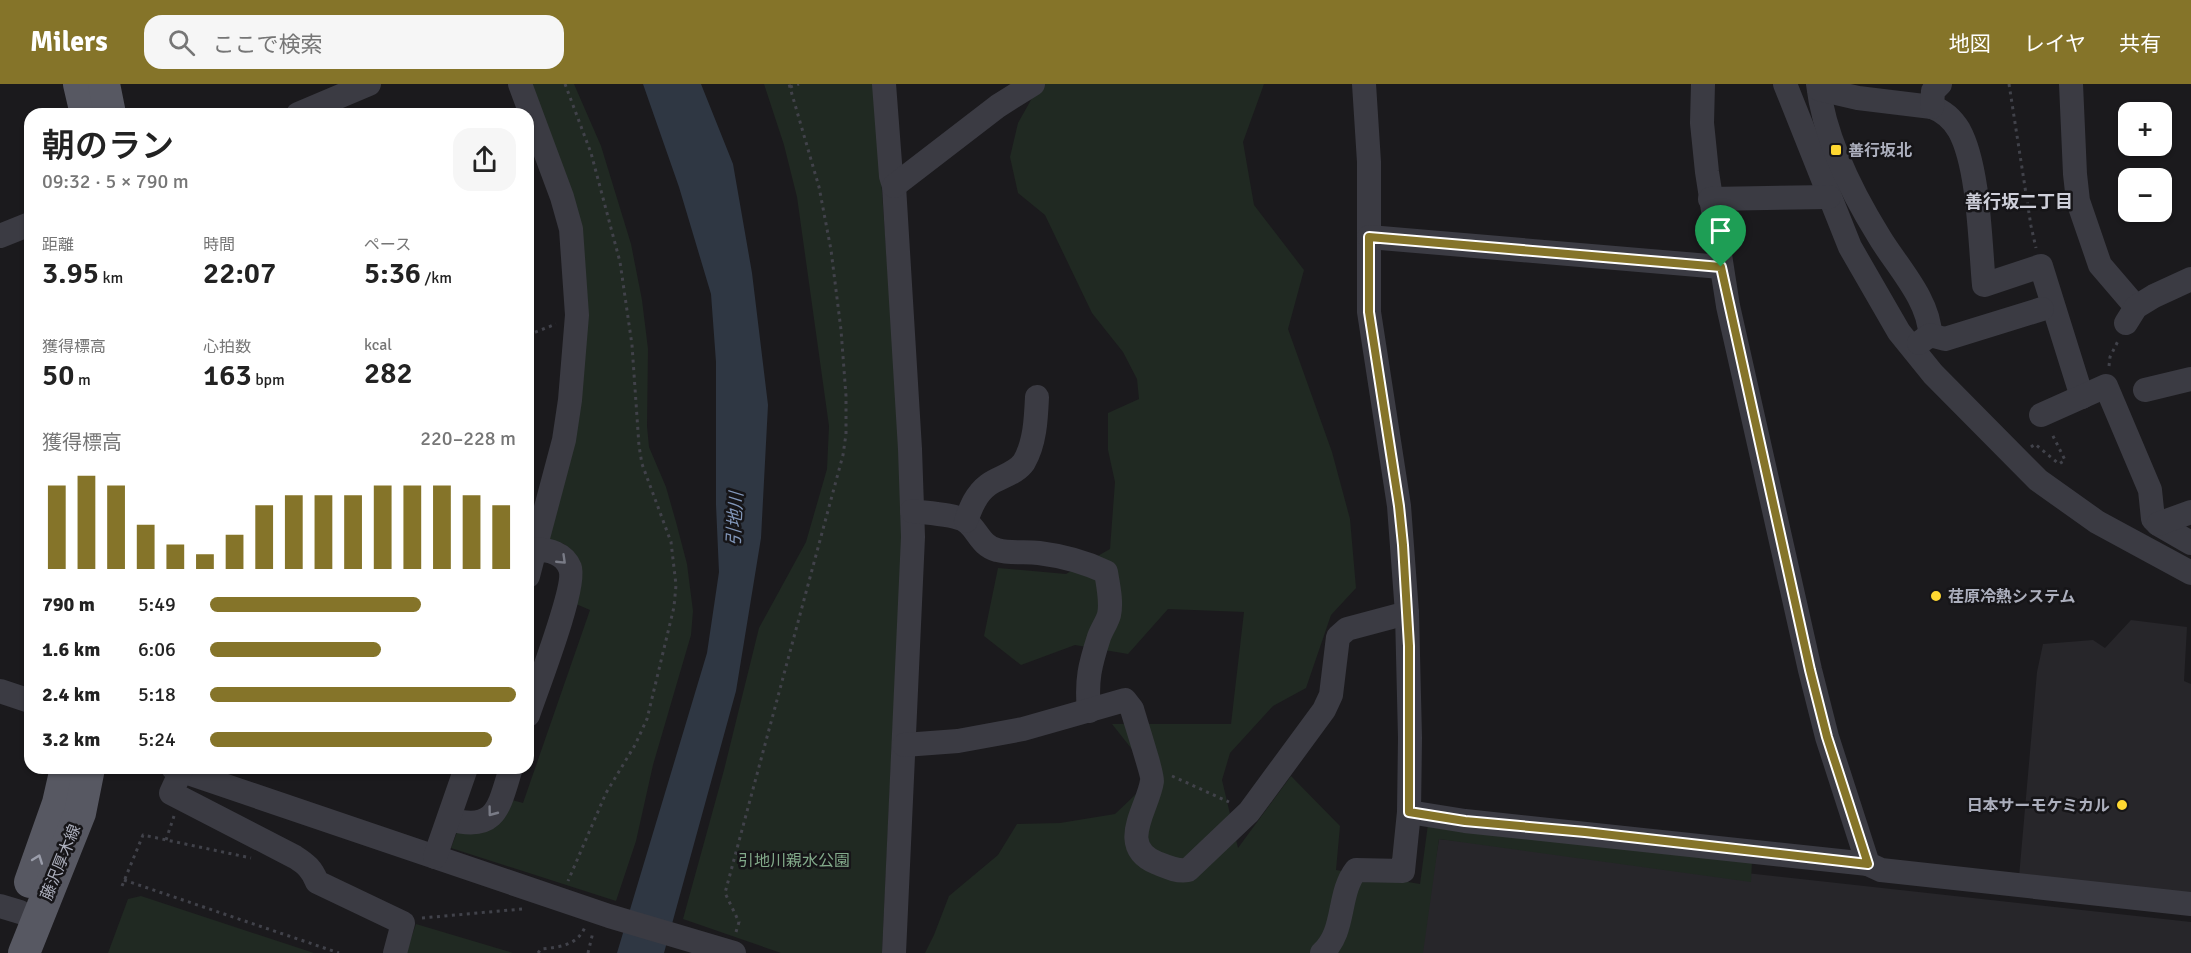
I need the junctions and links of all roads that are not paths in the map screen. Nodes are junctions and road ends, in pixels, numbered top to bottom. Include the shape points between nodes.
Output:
1 (79, 84) edge
2 (104, 84) edge
3 (369, 84) edge
4 (520, 84) edge
5 (884, 84) edge
6 (1033, 84) edge
7 (1364, 84) edge
8 (1703, 84) edge
9 (1785, 84) edge
10 (1940, 84) edge
11 (2071, 84) edge
12 (1818, 86) edge
13 (1932, 107) junction
14 (85, 108) edge
15 (109, 108) edge
16 (312, 108) edge
17 (529, 108) edge
18 (534, 122) edge
19 (894, 186) junction
20 (1829, 197) junction
21 (1710, 200) junction
22 (24, 226) edge
23 (0, 236) edge
24 (1369, 237) junction
25 (1721, 267) junction
26 (2191, 279) edge
27 (2042, 309) dead end
28 (1922, 341) junction
29 (2191, 379) edge
30 (2145, 390) dead end
31 (1037, 397) dead end
32 (2082, 397) junction
33 (2042, 415) road end
34 (912, 511) junction
35 (2191, 512) edge
36 (966, 521) junction
37 (2158, 524) junction
38 (2191, 543) edge
39 (535, 549) junction
40 (534, 553) edge
41 (2191, 573) edge
42 (1407, 613) junction
43 (0, 691) edge
44 (534, 697) edge
45 (24, 699) edge
46 (1089, 711) junction
47 (904, 745) junction
48 (65, 774) edge
49 (88, 774) edge
50 (176, 774) edge
51 (192, 774) edge
52 (464, 774) edge
53 (509, 774) edge
54 (1409, 812) junction
55 (449, 819) junction
56 (435, 857) junction
57 (1868, 864) junction
58 (2191, 904) edge
59 (10, 909) edge
60 (731, 952) edge
61 (3, 953) edge
62 (24, 953) edge
63 (395, 953) edge
64 (894, 953) edge
65 (1322, 953) edge

1 - 14 main road
2 - 15 main road
3 - 16 street
4 - 17 street
5 - 19 street
6 - 19 street
7 - 24 street
8 - 21 street via 1702,123
9 - 20 street
10 - 13 street via 1933,91
11 - 26 street via 2078,201 2100,265 2131,315 2154,296
12 - 13 street via 1858,99
12 - 28 street via 1843,171 1930,324
13 - 32 street via 1959,130 1969,157 1984,285 2041,266
18 - 39 street via 571,229 577,315 564,440
19 - 34 street
20 - 21 street
20 - 28 street via 1850,247 1899,332
21 - 25 street
22 - 23 street
24 - 25 street
24 - 42 street via 1369,312 1399,506
25 - 57 street via 1813,681
27 - 28 street via 1944,339
28 - 41 street via 1933,374 2038,480 2097,522
29 - 30 street
31 - 36 street via 1031,446 1023,463 980,492
32 - 33 street
32 - 37 street via 2106,386 2150,490 2151,512
34 - 36 street
34 - 47 street
35 - 37 street
36 - 46 street via 983,543 995,550 1083,561 1106,572 1109,615 1088,673
37 - 38 street
39 - 40 street
39 -> 44 street via 558,554 566,561 571,584
42 - 46 street via 1347,628 1338,637 1331,695 1324,710 1249,812 1188,870 1180,872 1148,859 1136,842 1153,779 1132,709 1125,700
42 - 54 street
43 - 45 street
46 - 47 street via 1002,733
47 - 64 street
59 -> 48 main road, 藤沢厚木線 via 58,803
49 - 62 main road, 藤沢厚木線 via 80,813
50 - 63 street via 171,793 307,864 317,882 403,923
51 - 56 street
52 - 55 street
53 -> 55 street via 495,811 486,821
54 - 57 street
54 - 65 street via 1402,871 1356,870 1345,891 1338,927
55 - 56 street
56 - 60 street via 609,916
57 - 58 street via 1881,870
59 - 61 main road, 藤沢厚木線

